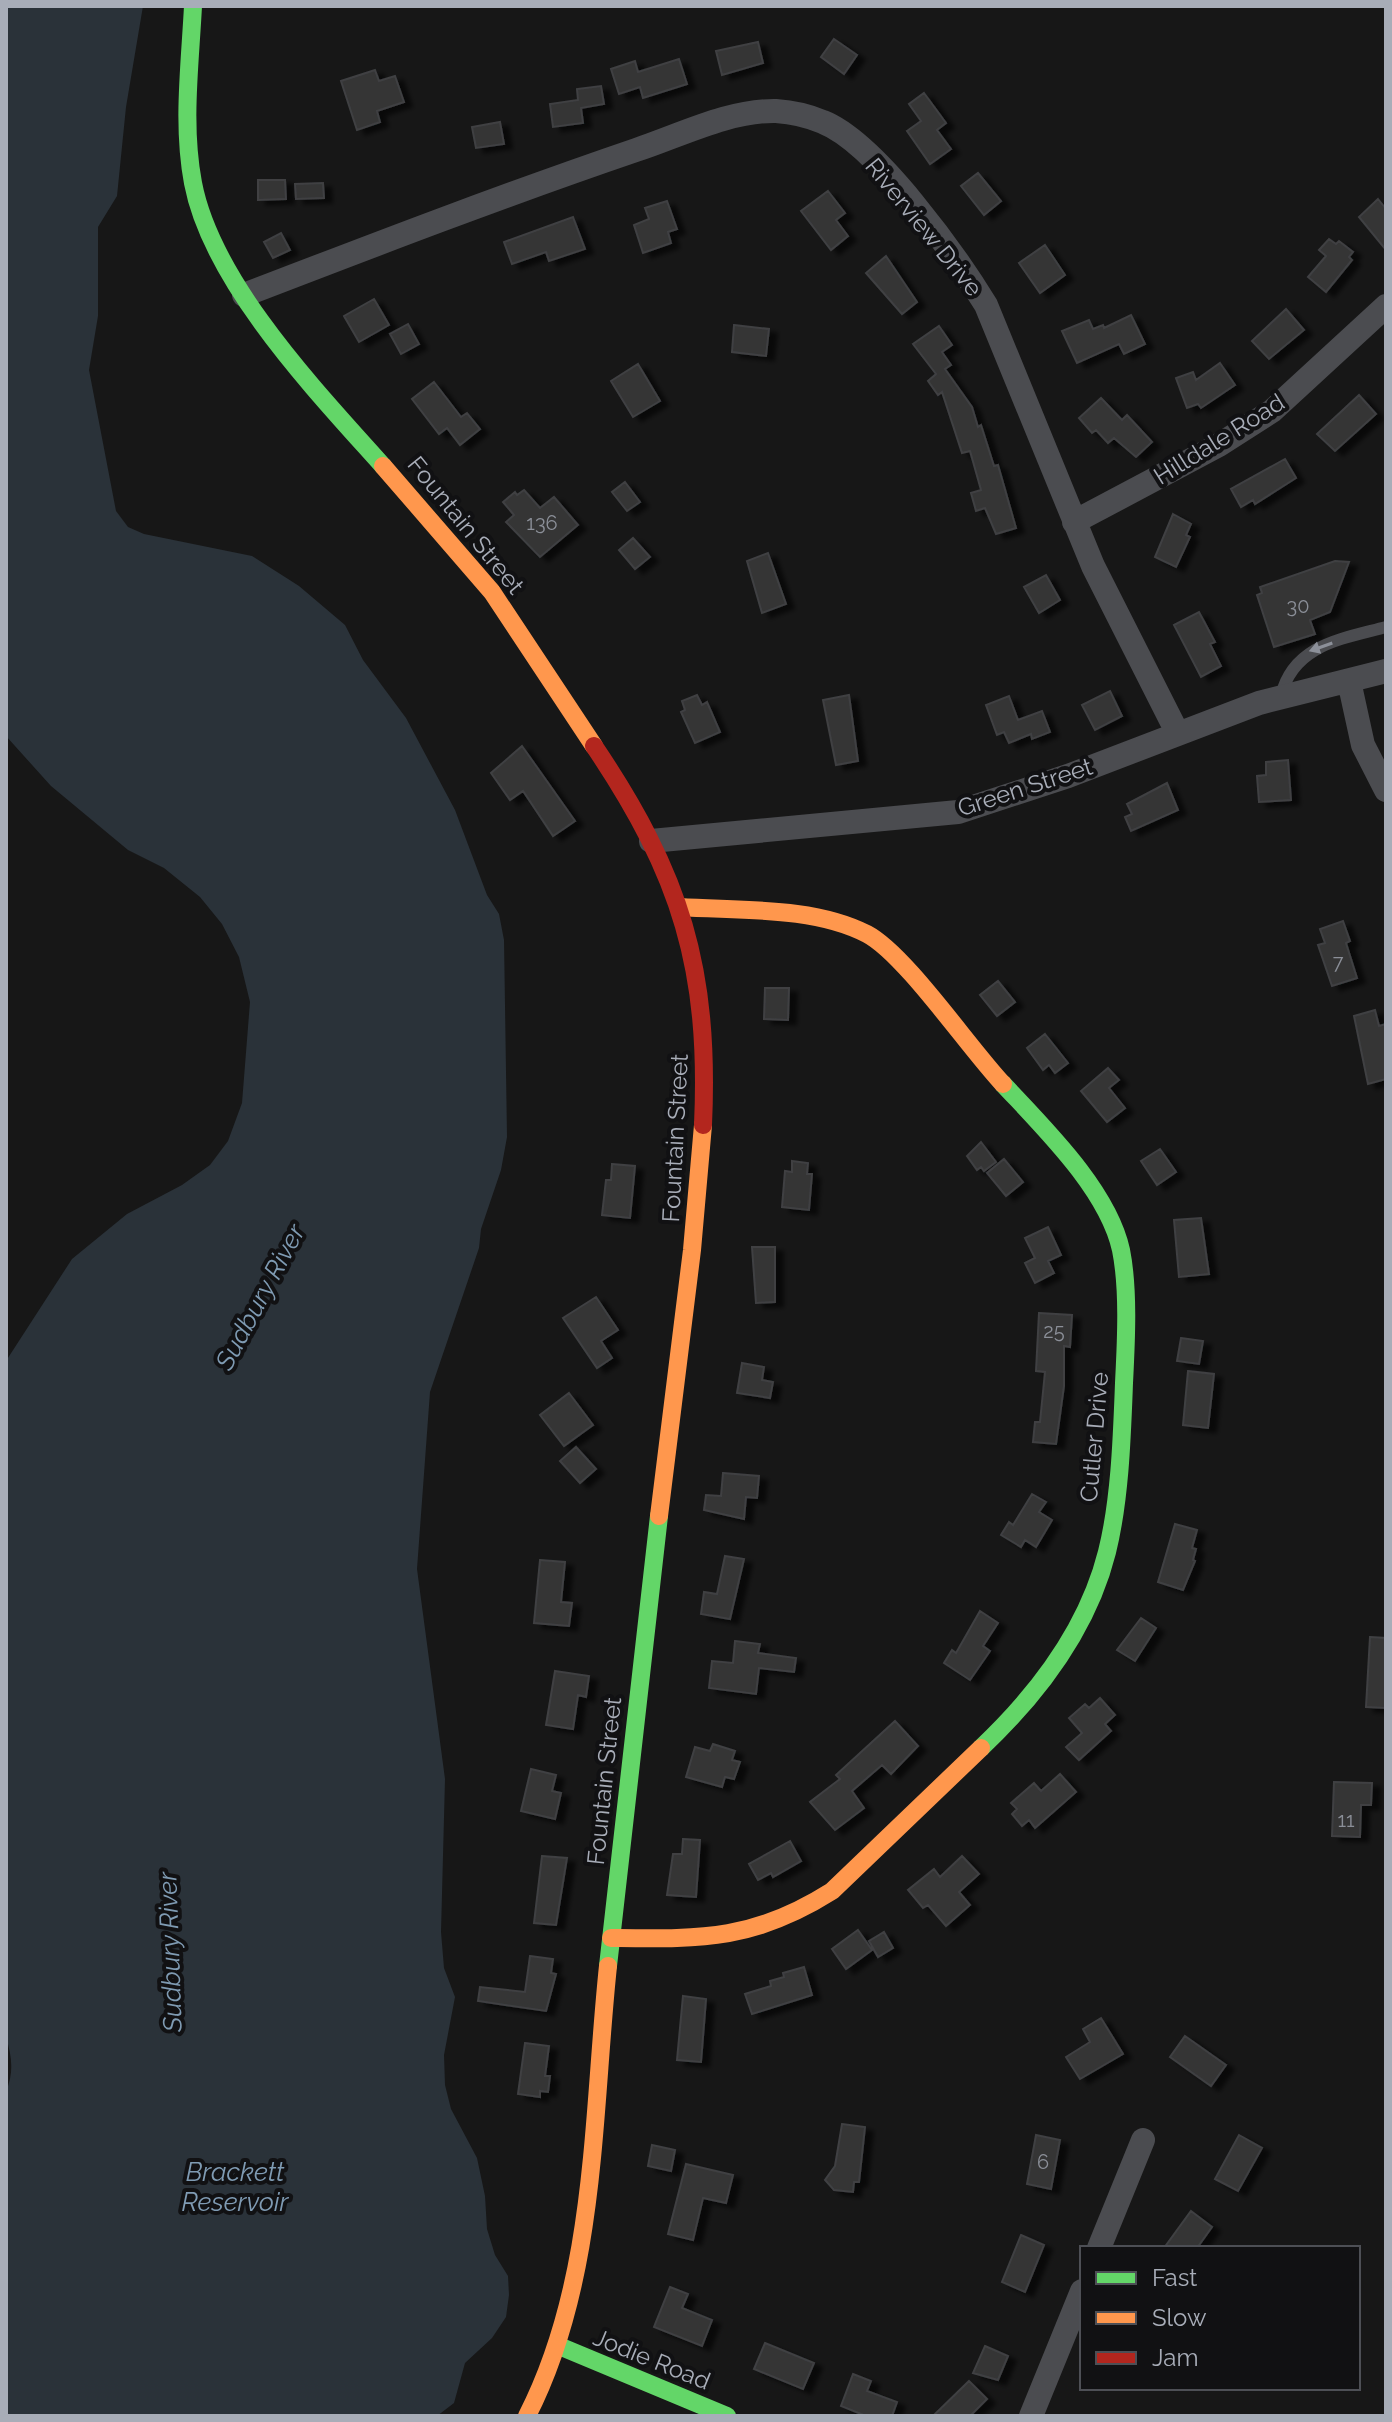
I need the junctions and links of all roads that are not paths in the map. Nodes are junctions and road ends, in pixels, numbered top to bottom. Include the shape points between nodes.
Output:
1 (193, 6) edge
2 (244, 295) junction
3 (1386, 306) edge
4 (1074, 522) junction
5 (1386, 627) edge
6 (1386, 671) edge
7 (1349, 681) junction
8 (1281, 696) junction
9 (1177, 732) junction
10 (1386, 790) edge
11 (651, 841) junction
12 (680, 907) junction
13 (611, 1938) junction
14 (1143, 2140) dead end
15 (1100, 2246) edge
16 (1080, 2296) edge
17 (559, 2346) junction
18 (527, 2416) edge
19 (727, 2416) edge
20 (1031, 2416) edge

1 - 2 street, Fountain Street via 188,122 198,206
2 - 4 street, Riverview Drive via 581,169 737,117 775,111 804,116 825,123 865,153 966,274 1003,339
2 - 11 street, Fountain Street via 499,601
3 - 4 street, Hilldale Road via 1272,411
4 - 9 street, Riverview Drive
5 -> 8 lane via 1308,652 1285,677
6 - 7 street, Green Street
7 - 8 street, Green Street
7 - 10 street via 1363,745
8 - 9 street, Green Street
9 - 11 street, Green Street via 958,812
11 - 12 street, Fountain Street
12 - 13 street, Fountain Street via 695,948 703,994 703,1106 694,1238
12 - 13 street, Cutler Drive via 789,915 869,935 902,964 971,1050 1071,1157 1121,1250 1126,1340 1122,1434 1107,1552 1081,1619 1053,1669 992,1738 832,1891 804,1911 749,1934
13 - 17 street, Fountain Street via 580,2236
14 - 15 street
16 - 20 street
17 - 18 street, Fountain Street
17 - 19 street, Jodie Road

